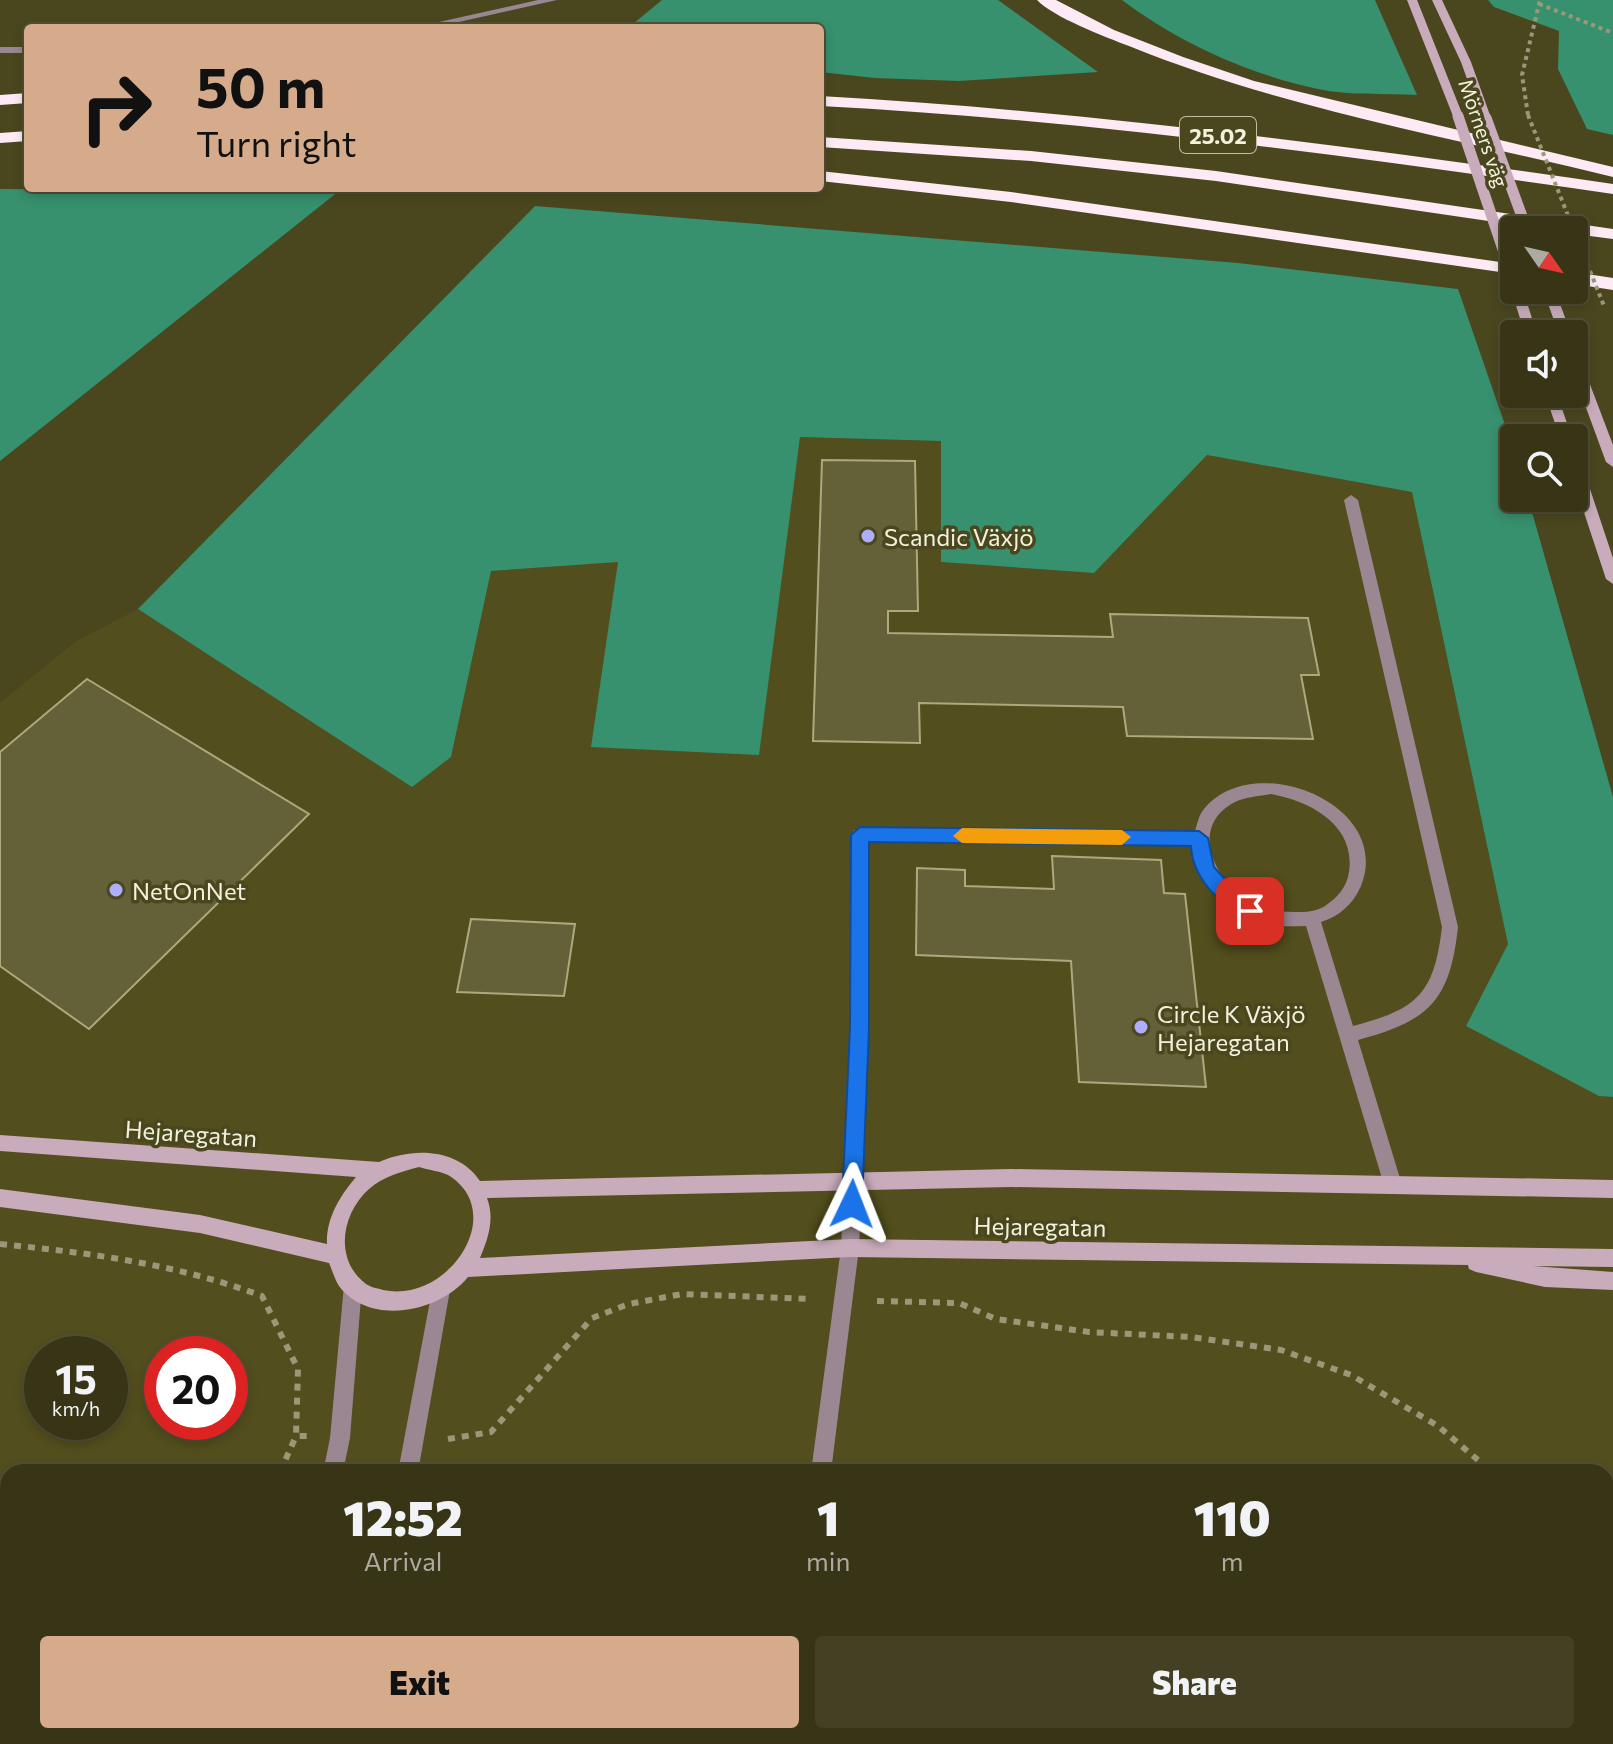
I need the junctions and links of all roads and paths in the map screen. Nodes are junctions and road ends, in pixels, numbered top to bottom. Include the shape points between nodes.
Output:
1 (552, 0) edge
2 (1044, 0) edge
3 (1412, 0) edge
4 (1437, 0) edge
5 (1539, 2) edge
6 (436, 24) edge
7 (1613, 33) edge
8 (0, 50) edge
9 (24, 50) edge
10 (24, 98) edge
11 (0, 100) edge
12 (824, 101) edge
13 (24, 136) edge
14 (0, 138) edge
15 (824, 142) edge
16 (1613, 172) edge
17 (824, 176) edge
18 (1613, 189) edge
19 (1522, 216) edge
20 (1613, 234) edge
21 (1500, 240) edge
22 (1500, 267) edge
23 (1588, 280) edge
24 (1613, 284) edge
25 (1604, 306) dead end
26 (1588, 395) edge
27 (1613, 462) edge
28 (1351, 500) dead end
29 (1588, 504) edge
30 (1613, 579) edge
31 (1199, 838) junction
32 (1312, 918) junction
33 (1347, 1035) junction
34 (0, 1143) edge
35 (378, 1170) junction
36 (853, 1181) junction
37 (1393, 1185) junction
38 (1613, 1189) edge
39 (476, 1190) junction
40 (0, 1198) edge
41 (0, 1244) edge
42 (850, 1248) junction
43 (336, 1255) junction
44 (1440, 1255) junction
45 (1613, 1258) edge
46 (466, 1268) junction
47 (1613, 1281) edge
48 (353, 1285) junction
49 (441, 1290) junction
50 (844, 1300) junction
51 (296, 1436) junction
52 (340, 1438) junction
53 (414, 1444) junction
54 (284, 1464) edge
55 (335, 1464) edge
56 (410, 1464) edge
57 (822, 1464) edge
58 (1483, 1464) edge

1 - 6 lane
2 - 16 highway via 1122,39 1243,81
3 - 21 street, Mörners väg, bridge
4 - 19 street, Mörners väg, bridge via 1466,62
5 - 7 path
5 - 25 path, bridge via 1522,75 1528,115
8 - 9 lane
10 - 11 highway
12 - 18 highway, 25.02 via 1252,139
13 - 14 highway
15 - 20 highway, 25.02 via 1031,156 1216,176
17 - 22 highway via 1011,197
23 - 24 highway
26 - 27 street
28 - 33 lane via 1450,927 1448,964 1433,993 1401,1019
29 - 30 street
31 - 32 lane via 1206,871 1233,900 1270,917
31 - 32 lane via 1211,811 1222,801 1253,789 1289,791 1324,806 1353,839 1358,878 1342,903
31 - 36 lane via 860,835
32 - 33 lane
33 - 37 lane
34 - 35 street, Hejaregatan
35 - 39 street via 408,1160 439,1161 464,1175
35 - 43 street via 342,1207 334,1236
36 - 37 street, Hejaregatan via 1011,1178
36 - 39 street, Hejaregatan
36 - 42 lane
37 - 38 street, Hejaregatan
39 - 46 street via 481,1236
40 - 43 street via 200,1224
41 - 51 path via 89,1252 224,1280 262,1296 298,1369
42 - 44 street, Hejaregatan
42 - 46 street, Hejaregatan
42 - 50 lane
43 - 48 street
44 - 45 street, Hejaregatan
44 - 47 street via 1545,1278
46 - 49 street
48 - 49 street via 394,1302
48 - 52 lane
49 - 53 lane
50 - 53 path via 682,1294 629,1304 592,1318 491,1432
50 - 57 lane
50 - 58 path via 959,1303 996,1319 1281,1350 1351,1375 1438,1426
51 - 52 path
51 - 54 path
52 - 55 lane
53 - 56 lane

